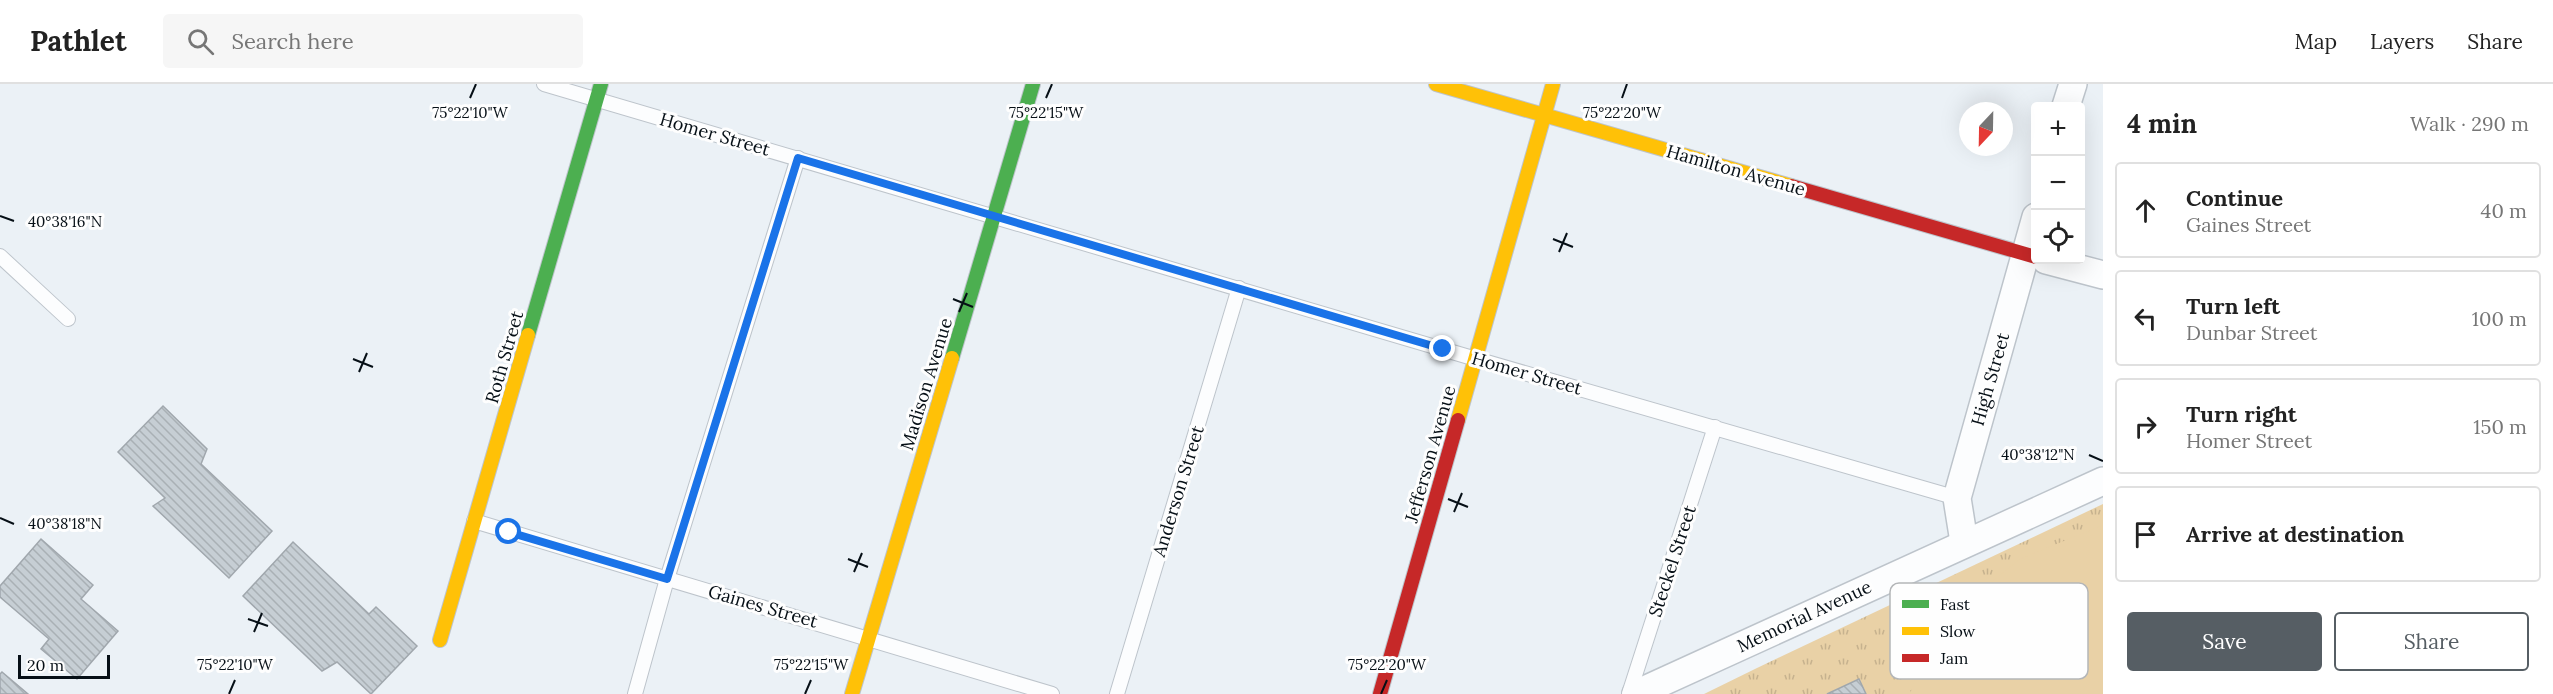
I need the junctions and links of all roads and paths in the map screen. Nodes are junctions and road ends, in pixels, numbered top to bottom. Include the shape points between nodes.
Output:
1 (544, 84) edge
2 (601, 84) edge
3 (1033, 84) edge
4 (1436, 84) edge
5 (1553, 84) edge
6 (2073, 84) edge
7 (597, 99) junction
8 (2067, 102) edge
9 (1544, 116) junction
10 (798, 158) junction
11 (995, 216) junction
12 (0, 256) edge
13 (2031, 256) edge
14 (2034, 264) edge
15 (2062, 264) edge
16 (2103, 275) edge
17 (1239, 288) junction
18 (68, 319) dead end
19 (1476, 359) junction
20 (1715, 427) junction
21 (2103, 481) edge
22 (1957, 498) junction
23 (473, 520) junction
24 (1964, 542) junction
25 (667, 579) junction
26 (870, 638) junction
27 (440, 640) dead end
28 (635, 694) edge
29 (852, 694) edge
30 (1052, 694) edge
31 (1117, 694) edge
32 (1380, 694) edge
33 (1629, 694) edge
34 (1636, 694) edge

1 - 7 lane, Homer Street
2 - 7 street, Roth Street
3 - 11 street, Madison Avenue
4 - 9 street, Hamilton Avenue
5 - 9 street, Jefferson Avenue
6 - 8 street
7 - 10 lane, Homer Street
7 - 23 street, Roth Street
9 - 13 street, Hamilton Avenue
9 - 19 street, Jefferson Avenue
10 - 11 lane, Homer Street
10 - 25 lane
11 - 17 lane, Homer Street
11 - 26 street, Madison Avenue
12 - 18 lane
14 - 22 street, High Street
15 - 16 street, Hamilton Avenue
17 - 19 lane, Homer Street
17 - 31 lane, Anderson Street
19 - 20 lane, Homer Street
19 - 32 street, Jefferson Avenue
20 - 22 lane, Homer Street
20 - 33 lane, Steckel Street
21 - 24 street, Memorial Avenue
22 - 24 street, High Street
23 - 25 lane, Gaines Street
23 - 27 street, Roth Street
24 - 34 street, Memorial Avenue
25 - 26 lane, Gaines Street
25 - 28 lane
26 - 29 street, Madison Avenue
26 - 30 lane, Gaines Street

